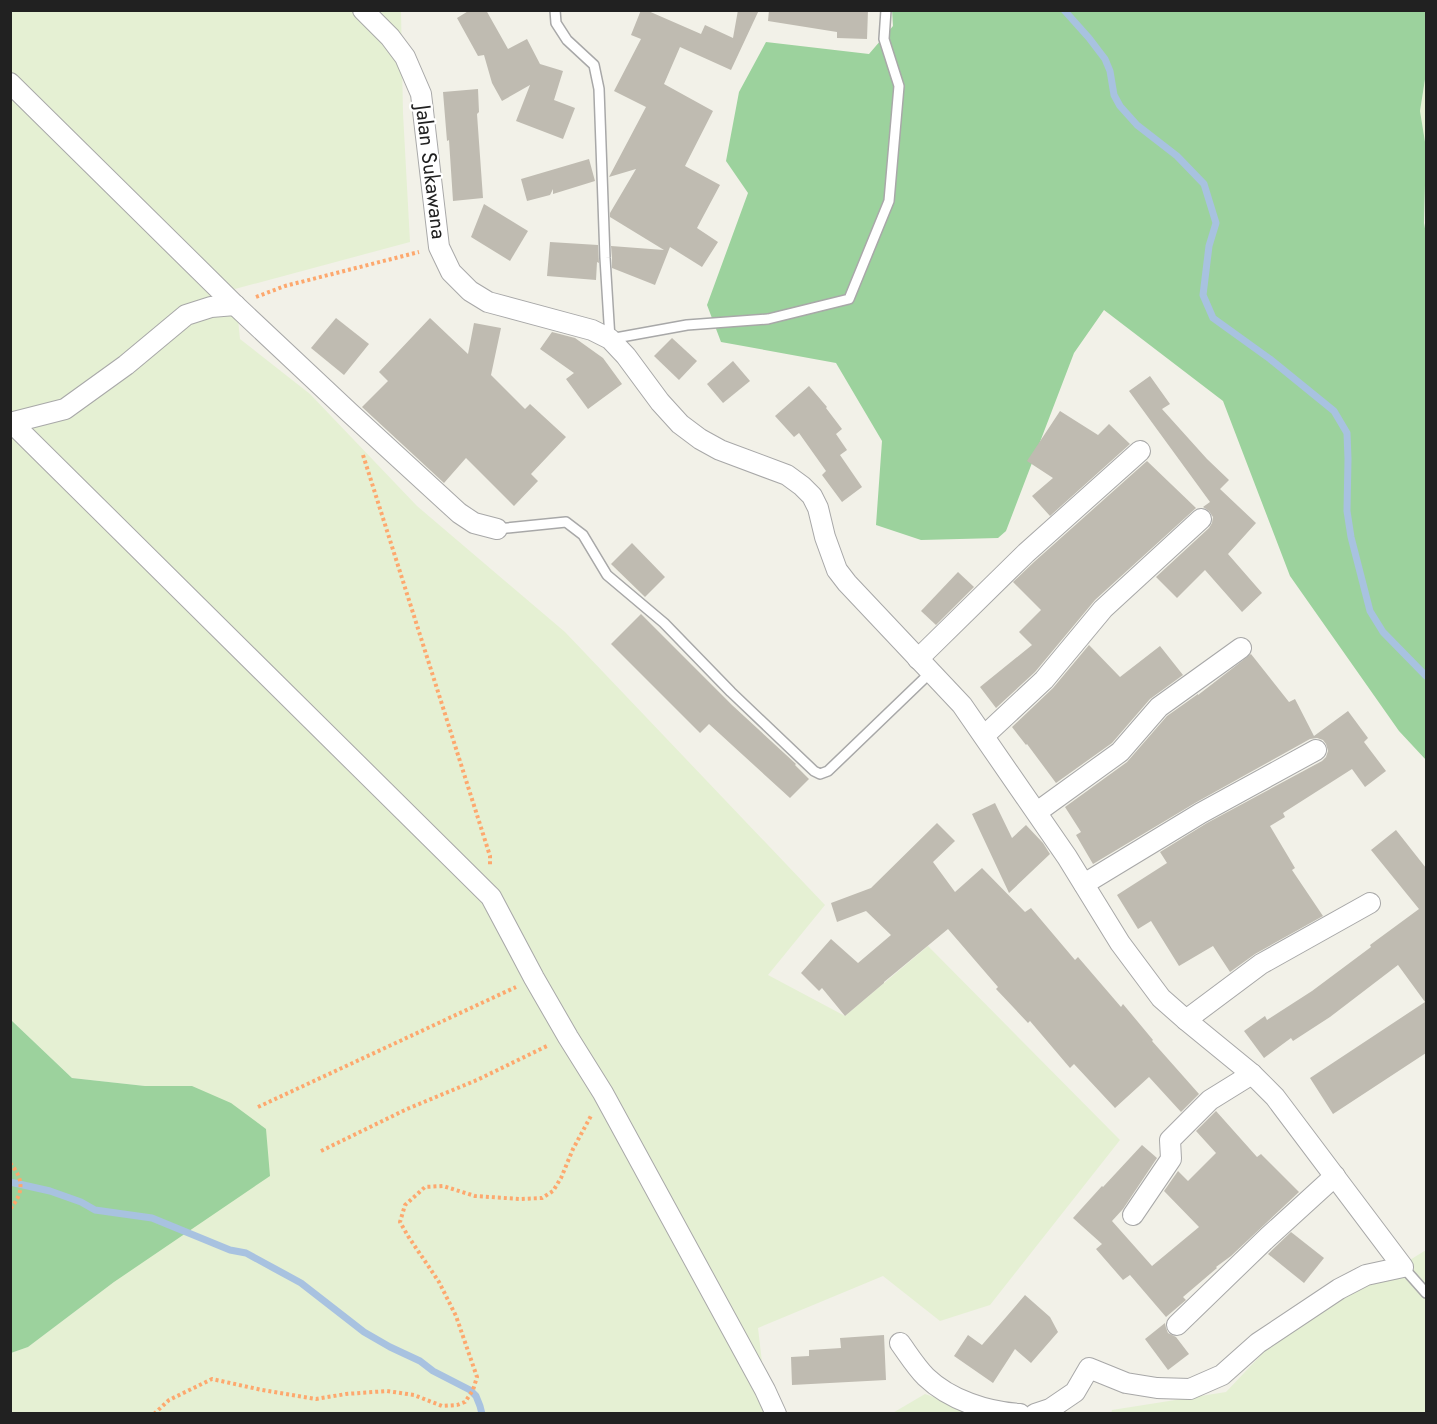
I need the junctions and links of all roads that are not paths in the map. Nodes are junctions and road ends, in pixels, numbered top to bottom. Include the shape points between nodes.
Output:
1 (363, 10) edge
2 (555, 10) edge
3 (886, 10) edge
4 (10, 83) edge
5 (236, 305) junction
6 (610, 339) junction
7 (11, 423) edge
8 (1140, 451) dead end
9 (1201, 519) dead end
10 (497, 529) joint
11 (1241, 648) dead end
12 (924, 665) junction
13 (984, 736) junction
14 (1316, 750) dead end
15 (1036, 812) junction
16 (1084, 884) junction
17 (1370, 903) dead end
18 (1186, 1020) junction
19 (1252, 1074) junction
20 (1335, 1176) junction
21 (1133, 1215) dead end
22 (1403, 1267) junction
23 (1426, 1293) edge
24 (1177, 1325) dead end
25 (900, 1343) dead end
26 (776, 1413) edge
27 (1020, 1413) edge
28 (1035, 1413) edge

1 - 6 street, Jalan Sukawana via 405,57 421,94 439,247 451,272 488,302 592,330
2 - 6 lane via 561,32 594,65 599,89
3 - 6 lane via 884,39 899,86 890,201 849,299 768,319 687,325
4 - 5 street
5 - 7 street via 186,315 65,409
5 - 10 street via 459,513 474,523
6 - 12 street, Jalan Sukawana via 680,424 720,450 787,475 812,496 837,570
7 - 26 street via 491,897 603,1093
8 - 12 street via 1026,553
9 - 13 street via 1103,609 1044,680
10 - 12 lane via 566,522 583,535 607,575 664,623 820,774 828,771
11 - 15 street via 1159,707 1120,752
12 - 13 street, Jalan Sukawana via 962,705
13 - 15 street, Jalan Sukawana
14 - 16 street
15 - 16 street, Jalan Sukawana
16 - 18 street, Jalan Sukawana via 1120,943 1161,998
17 - 18 street via 1261,964
18 - 19 street, Jalan Sukawana
19 - 20 street, Jalan Sukawana via 1275,1097
19 - 21 street via 1210,1100 1170,1140 1172,1160
20 - 22 street, Jalan Sukawana
20 - 24 street
22 - 23 lane
22 - 28 street via 1366,1275 1339,1289 1258,1342 1222,1375 1190,1389 1126,1383 1089,1368 1075,1392 1050,1409
25 - 27 street via 925,1376 950,1396 1000,1412

